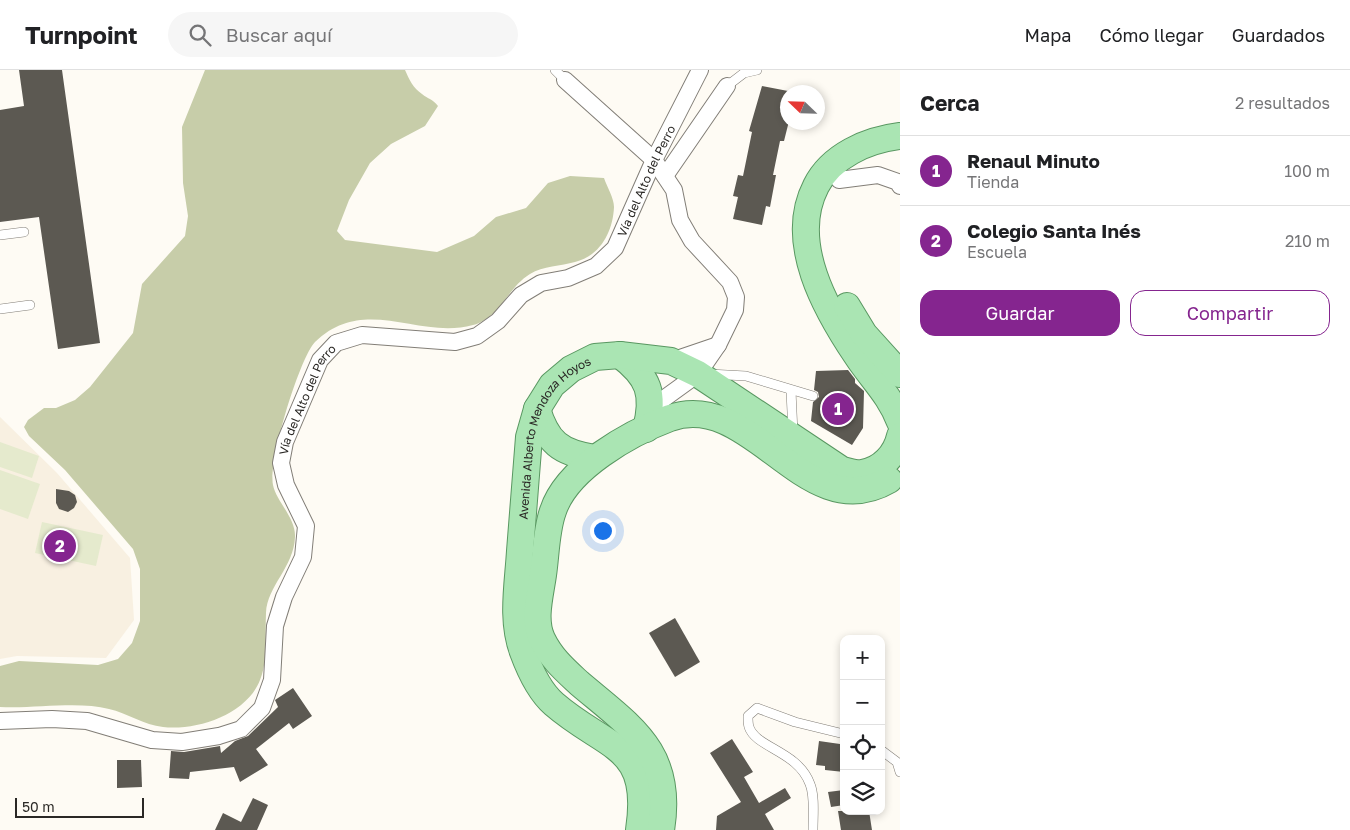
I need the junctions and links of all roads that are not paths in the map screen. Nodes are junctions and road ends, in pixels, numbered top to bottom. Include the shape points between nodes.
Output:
1 (700, 70) edge
2 (757, 70) edge
3 (560, 75) edge
4 (727, 86) joint
5 (900, 136) edge
6 (900, 151) edge
7 (654, 160) junction
8 (665, 176) junction
9 (839, 180) junction
10 (900, 186) edge
11 (24, 232) dead end
12 (0, 235) edge
13 (30, 305) dead end
14 (0, 309) edge
15 (718, 345) junction
16 (620, 355) junction
17 (671, 361) junction
18 (698, 374) junction
19 (900, 374) edge
20 (791, 391) junction
21 (813, 396) dead end
22 (537, 409) junction
23 (648, 418) junction
24 (900, 422) edge
25 (900, 436) edge
26 (793, 438) junction
27 (595, 458) junction
28 (900, 473) edge
29 (0, 721) edge
30 (840, 733) edge
31 (885, 753) edge
32 (900, 772) edge
33 (639, 830) edge
34 (662, 830) edge
35 (813, 830) edge

1 - 7 street, Vía del Alto del Perro
2 - 4 lane via 744,73
3 - 7 street
4 - 8 street
5 - 24 main road via 884,138 846,153 823,172 812,193 806,218 812,267 831,315 892,402
6 - 9 main road via 887,152 854,167
7 - 8 street
7 - 29 street, Vía del Alto del Perro via 615,248 596,266 534,287 521,295 498,321 478,336 456,342 362,335 336,343 320,360 285,442 281,463 286,485 306,526 303,557 284,597 275,626 272,680 262,708 242,729 182,742 152,740 87,721
8 - 15 street via 674,190 680,220 692,241 730,282 736,297 735,310
9 - 10 street via 878,175 898,182
9 - 19 main road via 823,213 828,265 845,303 864,334
11 - 12 lane
13 - 14 lane
15 - 17 street
15 - 18 street
16 - 17 main road, Avenida Alberto Mendoza Hoyos
16 - 22 main road, Avenida Alberto Mendoza Hoyos via 595,357 571,369 552,385
16 - 23 main road via 637,368 648,386
17 - 18 main road, Avenida Alberto Mendoza Hoyos
18 - 20 lane via 746,376
18 - 23 street
18 - 26 main road, Avenida Alberto Mendoza Hoyos
20 - 21 lane
20 - 26 lane
22 - 27 main road via 543,428 556,445 574,455
22 - 33 main road, Avenida Alberto Mendoza Hoyos via 529,437 515,621 536,682 553,703 622,751 638,776 642,804
23 - 27 main road, Avenida Alberto Mendoza Hoyos
23 - 28 main road, Avenida Alberto Mendoza Hoyos via 690,414 711,416 732,424 807,477 833,488 854,490 877,486
25 - 26 main road, Avenida Alberto Mendoza Hoyos via 897,448 883,465 862,473 842,470
27 - 34 main road, Avenida Alberto Mendoza Hoyos via 565,488 552,511 537,616 542,638 557,663 635,731 651,750 660,775 664,802
30 - 35 lane via 757,708 748,716 749,728 758,739 792,758 807,777 811,785
31 - 32 lane via 896,762

